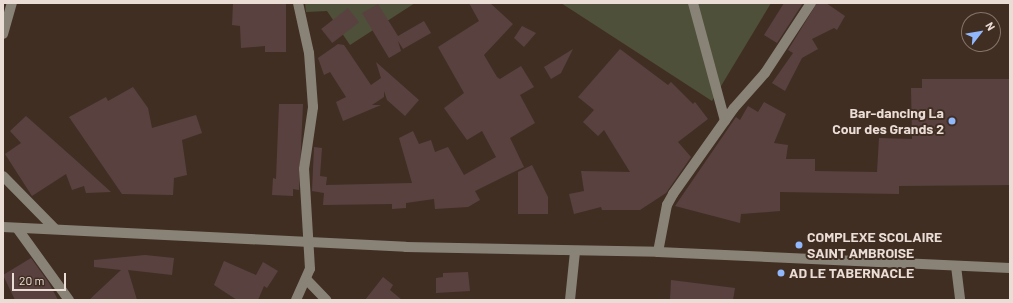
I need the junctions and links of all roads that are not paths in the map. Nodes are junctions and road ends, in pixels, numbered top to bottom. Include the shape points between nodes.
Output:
1 (12, 3) edge
2 (298, 3) edge
3 (693, 3) edge
4 (811, 3) edge
5 (3, 34) edge
6 (725, 121) junction
7 (3, 176) edge
8 (3, 227) edge
9 (17, 228) junction
10 (55, 229) junction
11 (309, 242) junction
12 (575, 252) junction
13 (658, 252) junction
14 (956, 266) junction
15 (1010, 268) edge
16 (307, 280) junction
17 (70, 300) edge
18 (296, 300) edge
19 (326, 300) edge
20 (570, 300) edge
21 (960, 300) edge

1 - 5 street
2 - 11 street via 309,53 313,107 304,169
3 - 6 street
4 - 6 street via 764,74
6 - 13 street via 667,205
7 - 10 street
8 - 9 street
9 - 10 street
9 - 17 street
10 - 11 street
11 - 12 street
11 - 16 street
12 - 13 street
12 - 20 street
13 - 14 street
14 - 15 street
14 - 21 street
16 - 18 street
16 - 19 street

